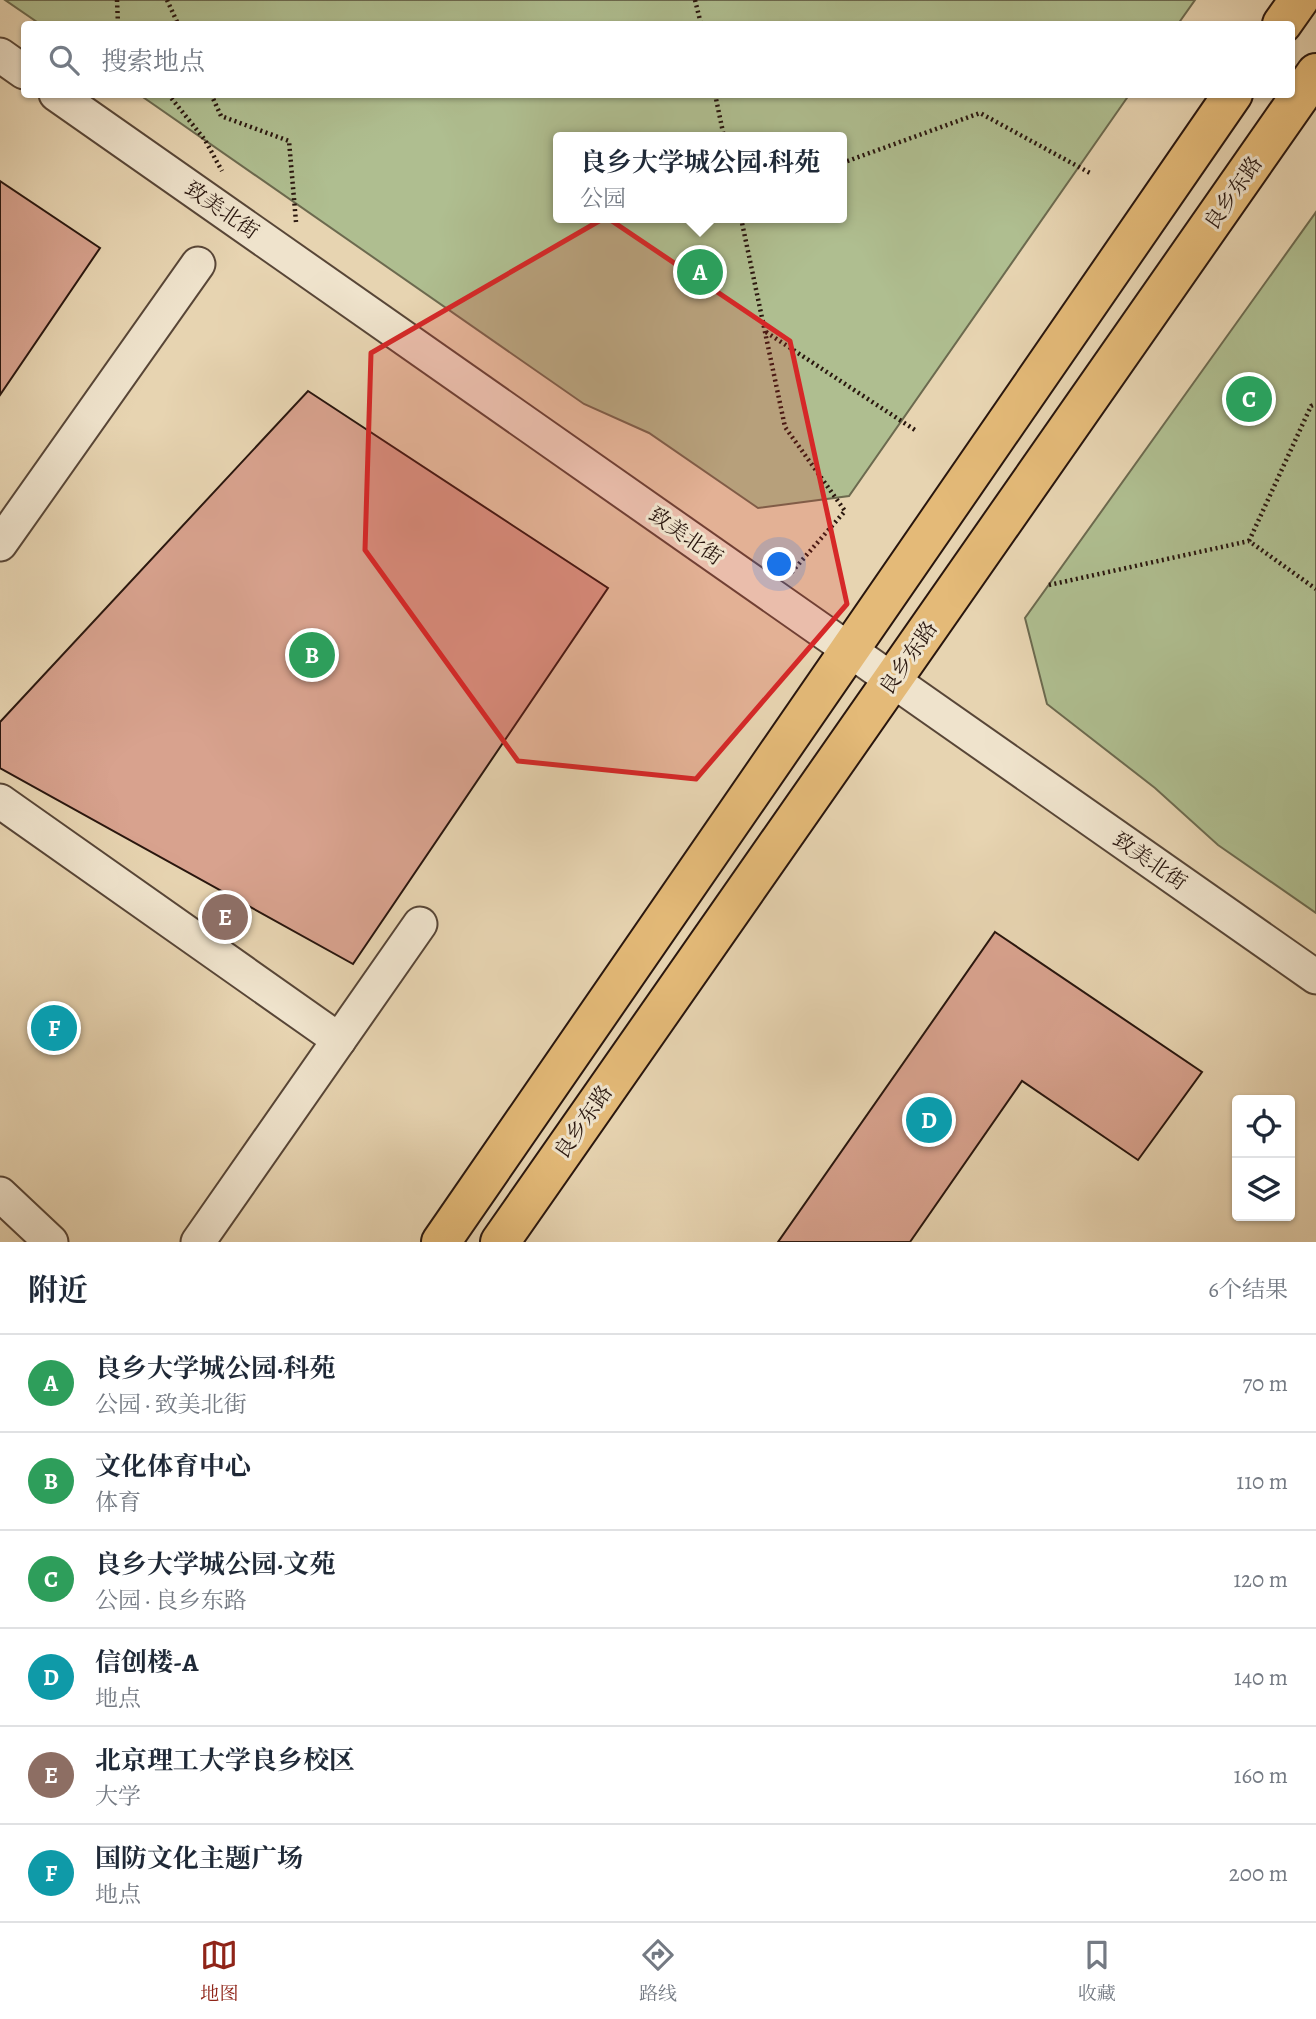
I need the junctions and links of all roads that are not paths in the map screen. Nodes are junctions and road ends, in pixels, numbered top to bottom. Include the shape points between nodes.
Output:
1 (1298, 0) edge
2 (1284, 21) edge
3 (0, 55) edge
4 (21, 70) edge
5 (1316, 73) edge
6 (62, 98) edge
7 (1230, 98) edge
8 (198, 264) dead end
9 (0, 544) edge
10 (849, 651) junction
11 (892, 681) junction
12 (0, 801) edge
13 (420, 924) dead end
14 (1316, 976) edge
15 (339, 1040) junction
16 (0, 1195) edge
17 (51, 1242) edge
18 (198, 1242) edge
19 (441, 1242) edge
20 (500, 1242) edge

1 - 2 main road
3 - 4 street
5 - 11 main road, 良乡东路
6 - 10 street, 致美北街
7 - 10 main road
8 - 9 street
10 - 11 street, 致美北街
10 - 19 main road
11 - 14 street, 致美北街
11 - 20 main road, 良乡东路
12 - 15 street
13 - 15 street
15 - 18 street
16 - 17 street

